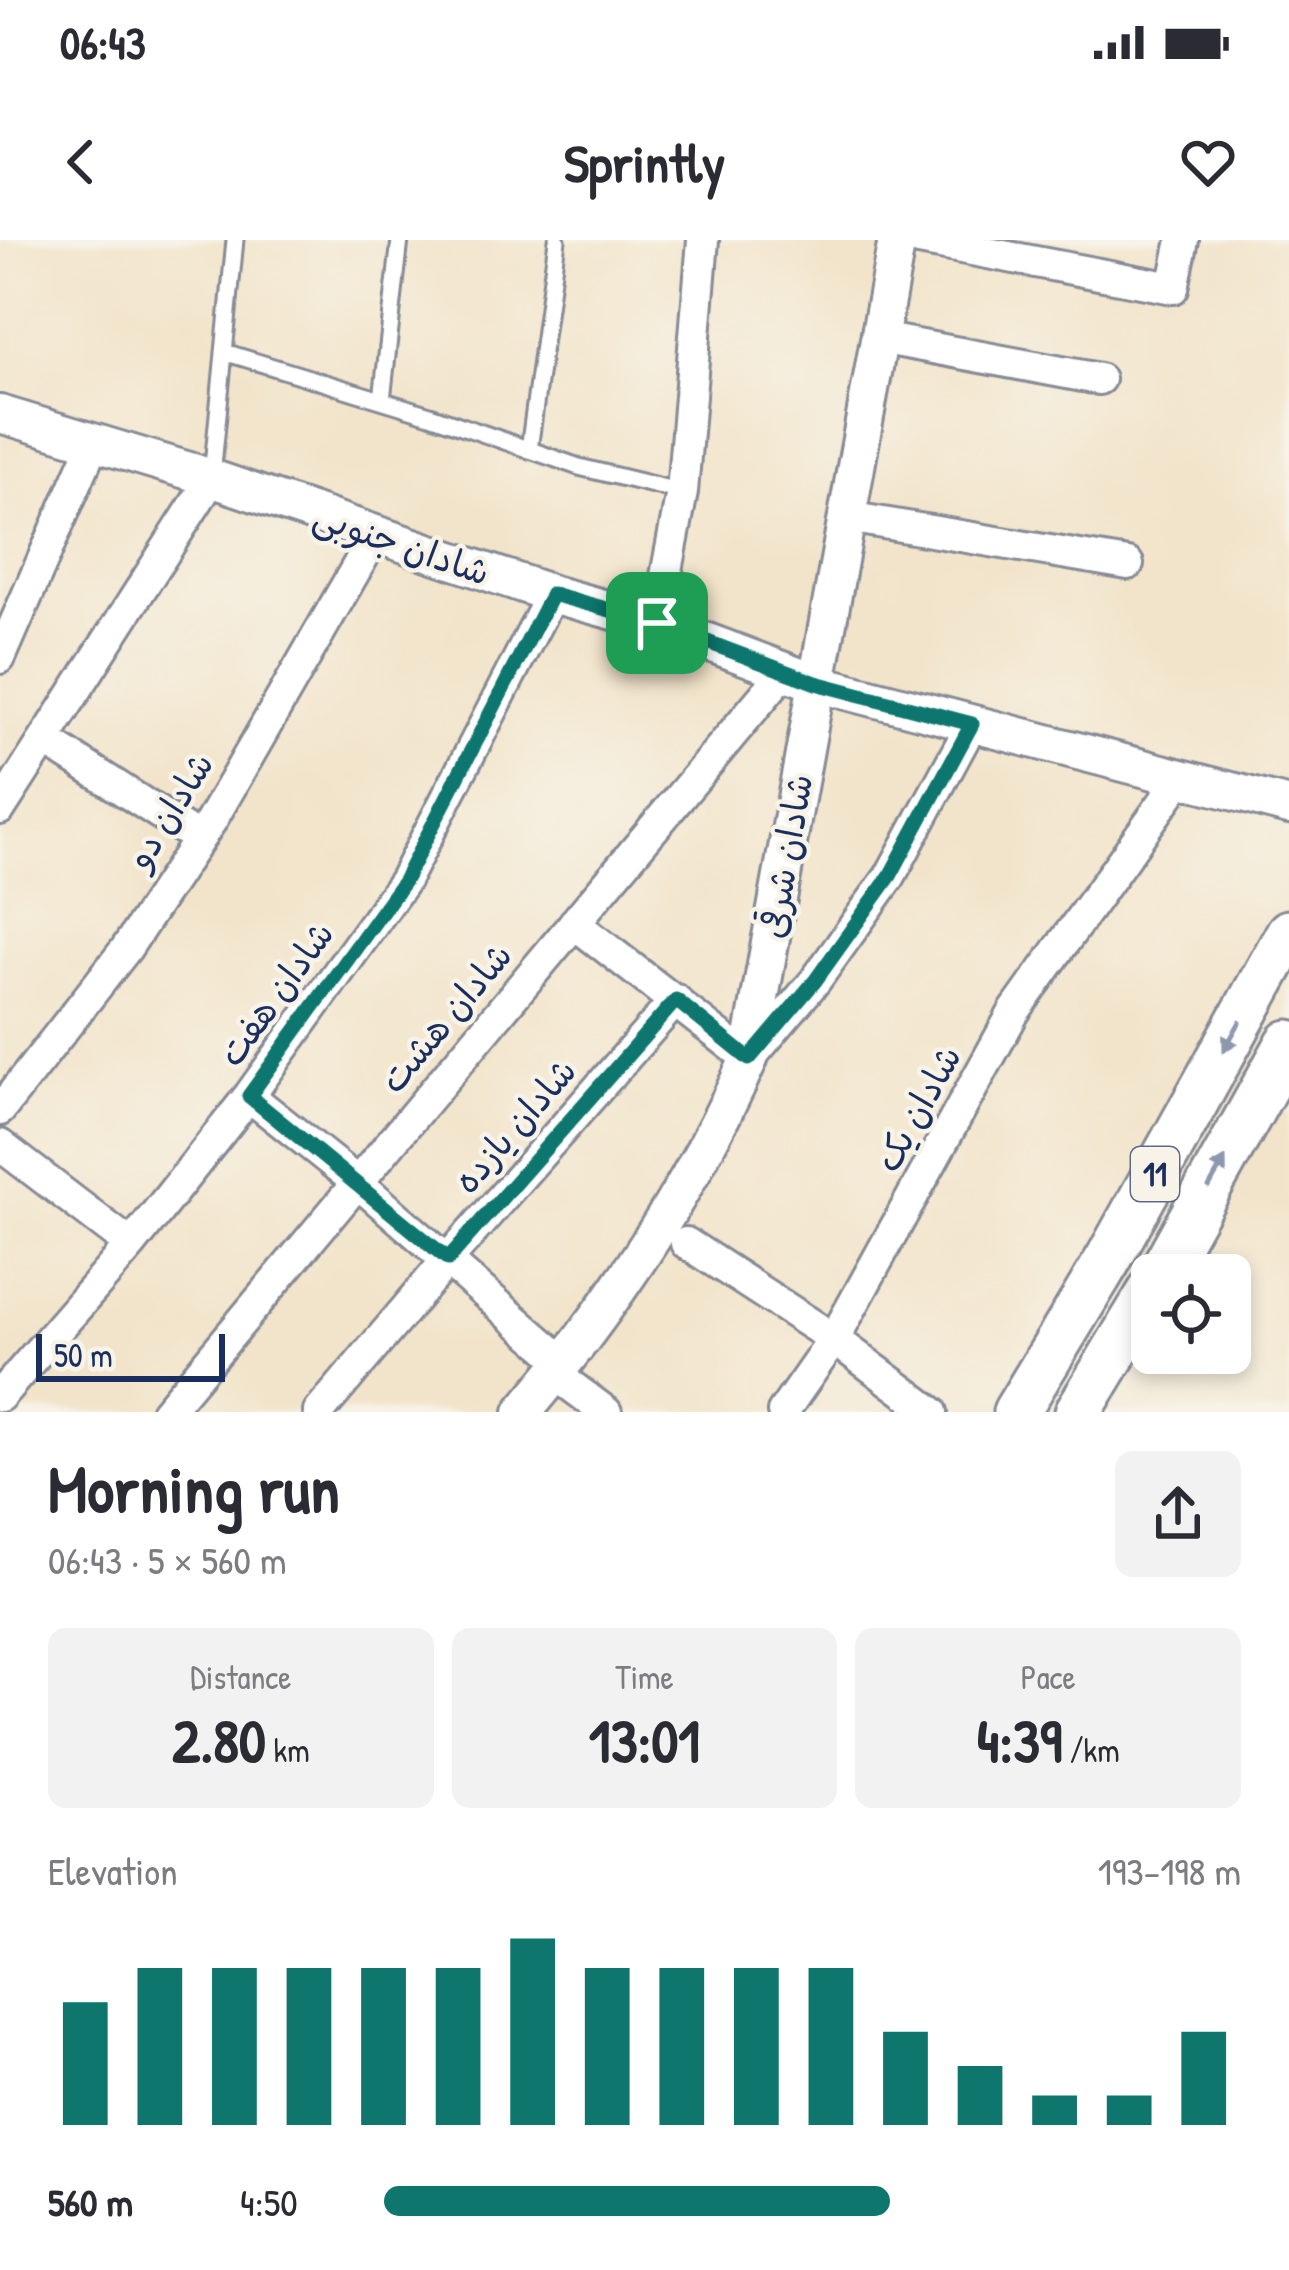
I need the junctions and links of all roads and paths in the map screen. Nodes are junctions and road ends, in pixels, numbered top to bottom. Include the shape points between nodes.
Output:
1 (235, 240) edge
2 (400, 240) edge
3 (557, 240) edge
4 (704, 240) edge
5 (897, 240) edge
6 (919, 240) edge
7 (1183, 240) edge
8 (879, 338) junction
9 (224, 352) junction
10 (1099, 380) dead end
11 (382, 400) junction
12 (0, 414) edge
13 (94, 442) junction
14 (529, 450) junction
15 (212, 478) junction
16 (682, 492) junction
17 (847, 517) junction
18 (376, 534) junction
19 (1128, 564) dead end
20 (552, 594) junction
21 (657, 623) junction
22 (0, 658) edge
23 (800, 678) junction
24 (972, 724) junction
25 (44, 740) junction
26 (1181, 778) junction
27 (1289, 806) edge
28 (0, 809) edge
29 (199, 839) junction
30 (574, 923) junction
31 (1289, 933) edge
32 (676, 1000) junction
33 (1289, 1043) edge
34 (749, 1059) junction
35 (249, 1096) junction
36 (0, 1110) edge
37 (0, 1144) edge
38 (357, 1182) junction
39 (686, 1243) dead end
40 (131, 1245) junction
41 (1172, 1254) edge
42 (448, 1259) junction
43 (1131, 1325) edge
44 (834, 1339) junction
45 (560, 1369) junction
46 (0, 1396) edge
47 (166, 1412) edge
48 (319, 1412) edge
49 (524, 1412) edge
50 (607, 1412) edge
51 (783, 1412) edge
52 (932, 1412) edge
53 (1016, 1412) edge
54 (1078, 1412) edge

1 - 9 lane
2 - 11 lane
3 - 14 lane
4 - 16 street
5 - 8 street, شادان شرقی
6 - 7 street via 1173,288
8 - 10 street
8 - 17 street, شادان شرقی
9 - 11 lane
9 - 15 lane
11 - 14 lane
12 - 13 street, شادان جنوبی
13 - 15 street, شادان جنوبی
13 - 22 street
14 - 16 lane
15 - 18 street, شادان جنوبی
15 - 25 street
16 - 21 street
17 - 19 street
17 - 23 street, شادان شرقی
18 - 20 street, شادان جنوبی
18 - 29 street, شادان دو
20 - 21 street, شادان جنوبی
20 - 35 street, شادان هفت via 404,881
21 - 23 street, شادان جنوبی
23 - 24 street, شادان جنوبی
23 - 30 street, شادان هشت
23 - 34 street, شادان شرقی
24 - 26 street, شادان جنوبی
24 - 34 street via 890,876
25 - 28 street
25 - 29 street
26 - 27 street, شادان جنوبی
26 - 44 street, شادان یک via 1014,1012
29 - 36 street, شادان دو via 127,949
30 - 32 street
30 - 38 street, شادان هشت
31 -> 53 main road, 11
32 - 34 street
32 - 42 street, شادان یازده
41 -> 33 main road, 11
34 - 45 street, شادان شرقی via 667,1218
35 - 38 street
35 - 40 street, شادان هفت
37 - 40 street
38 - 42 street
38 - 47 street, شادان هشت
39 - 44 street
40 - 46 street, شادان هفت
42 - 45 street
42 - 48 street, شادان یازده
43 - 54 main road
44 - 51 street
44 - 52 street
45 - 49 street, شادان شرقی
45 - 50 street

